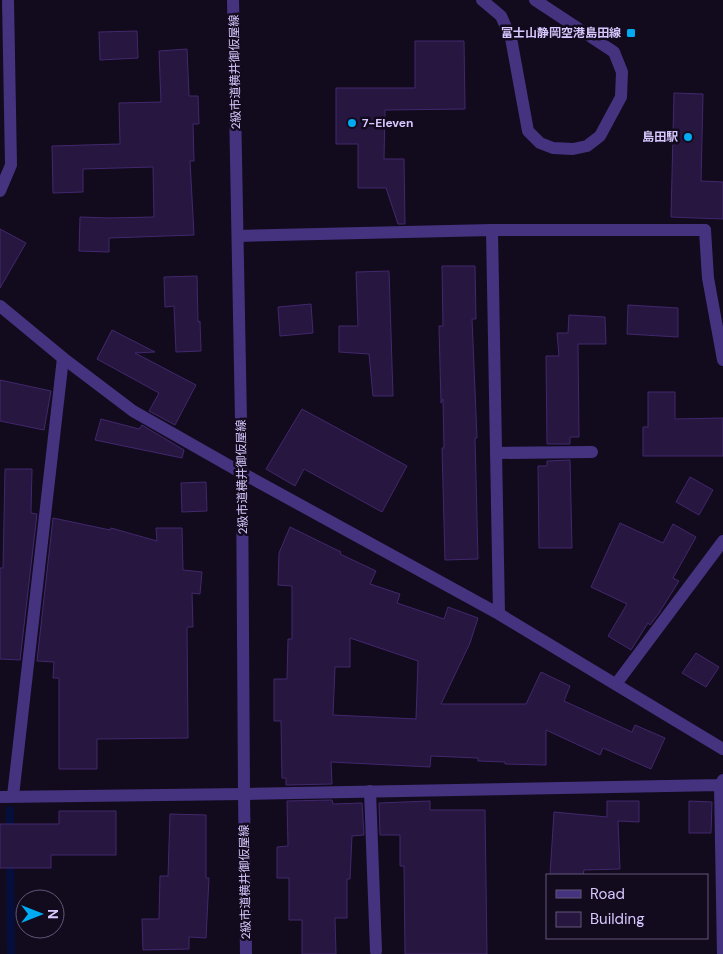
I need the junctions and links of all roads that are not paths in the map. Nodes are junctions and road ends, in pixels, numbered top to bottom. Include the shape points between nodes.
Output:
1 (8, 0) edge
2 (233, 0) edge
3 (482, 0) edge
4 (535, 0) edge
5 (0, 191) edge
6 (492, 230) junction
7 (238, 236) junction
8 (0, 306) edge
9 (63, 358) junction
10 (723, 360) edge
11 (592, 452) dead end
12 (496, 453) junction
13 (242, 473) junction
14 (723, 541) edge
15 (500, 614) junction
16 (616, 684) junction
17 (723, 749) edge
18 (722, 782) edge
19 (370, 791) junction
20 (244, 794) junction
21 (13, 796) junction
22 (0, 797) edge
23 (376, 951) dead end
24 (246, 954) edge
25 (723, 954) edge

1 - 5 street via 11,165
2 - 7 street, 2級市道横井御仮屋線
3 - 4 street via 501,16 511,38 528,131 540,143 553,148 587,146 600,136 621,97 622,72 614,52
6 - 7 street
6 - 10 street via 705,230 708,278
6 - 12 street
7 - 13 street, 2級市道横井御仮屋線
8 - 9 street
9 - 13 street via 133,411
9 - 21 street
11 - 12 street
12 - 15 street
13 - 15 street
13 - 20 street, 2級市道横井御仮屋線
14 - 16 street
15 - 16 street
16 - 17 street
18 - 19 street
18 - 25 street
19 - 20 street
19 - 23 street
20 - 21 street
20 - 24 street, 2級市道横井御仮屋線
21 - 22 street

